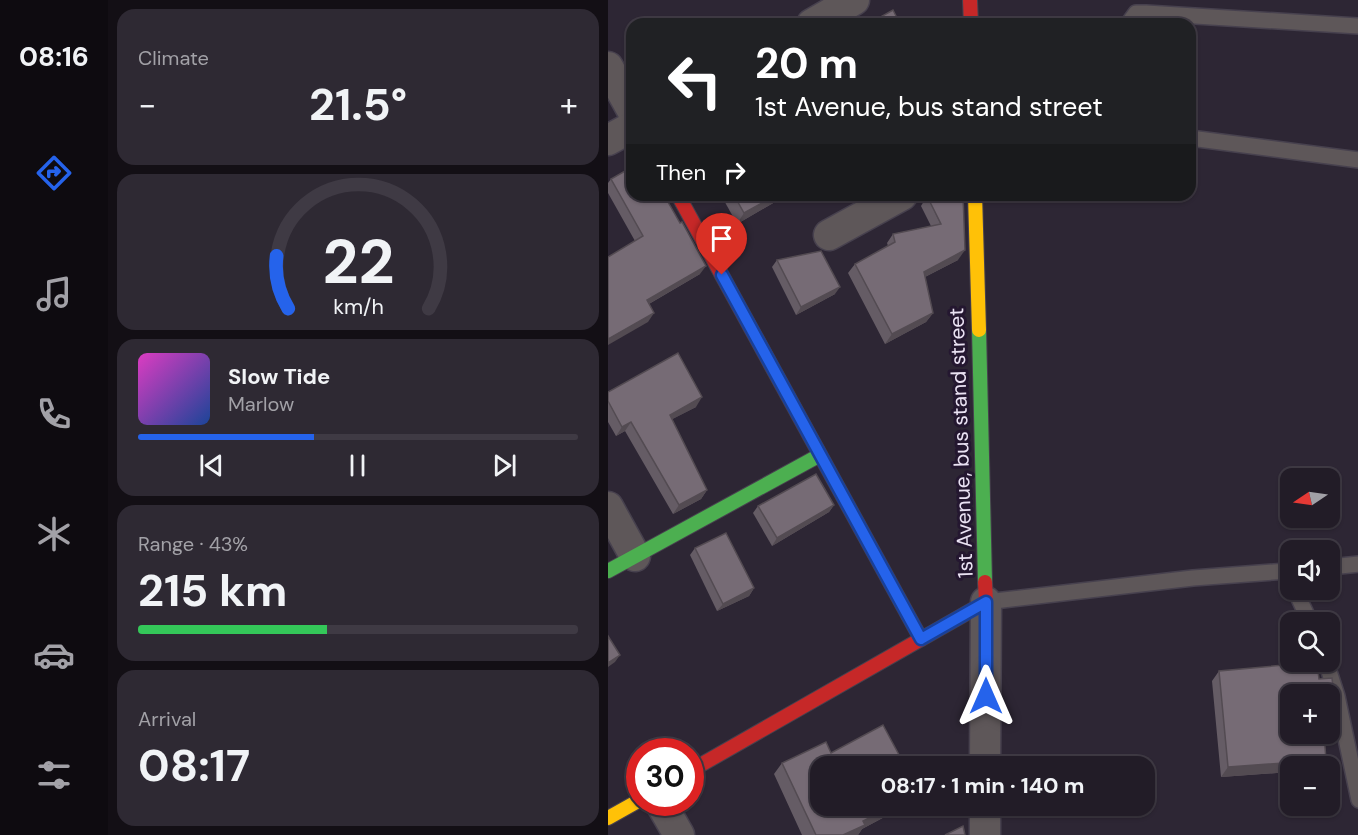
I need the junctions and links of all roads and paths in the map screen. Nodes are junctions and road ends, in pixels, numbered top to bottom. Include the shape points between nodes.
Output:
1 (854, 0) edge
2 (971, 0) edge
3 (822, 18) edge
4 (971, 18) edge
5 (1132, 18) edge
6 (1358, 26) edge
7 (608, 67) edge
8 (626, 99) edge
9 (626, 130) edge
10 (1196, 139) edge
11 (608, 140) edge
12 (1358, 160) edge
13 (681, 201) edge
14 (891, 201) edge
15 (976, 201) edge
16 (829, 235) dead end
17 (820, 455) junction
18 (608, 507) edge
19 (635, 556) junction
20 (1358, 564) edge
21 (1340, 566) edge
22 (608, 571) edge
23 (1280, 574) edge
24 (986, 602) junction
25 (921, 639) junction
26 (1329, 672) edge
27 (985, 756) edge
28 (704, 763) edge
29 (1358, 800) edge
30 (626, 808) edge
31 (668, 816) edge
32 (985, 816) edge
33 (608, 818) edge
34 (679, 835) edge
35 (985, 835) edge

1 - 3 street
2 - 4 street
5 - 6 lane via 1136,13 1146,13
7 - 8 street
9 - 11 street
10 - 12 lane
13 - 17 street
14 - 16 street
15 - 24 street, 1st Avenue, bus stand street
17 - 19 street
17 - 25 street
18 - 19 street
19 - 22 street
20 - 21 lane
23 - 24 lane via 1193,578
24 - 25 street, 1st Avenue, bus stand street
24 - 27 street
25 - 28 street, 1st Avenue, bus stand street
26 - 29 lane
30 - 33 street
31 - 34 street
32 - 35 street

